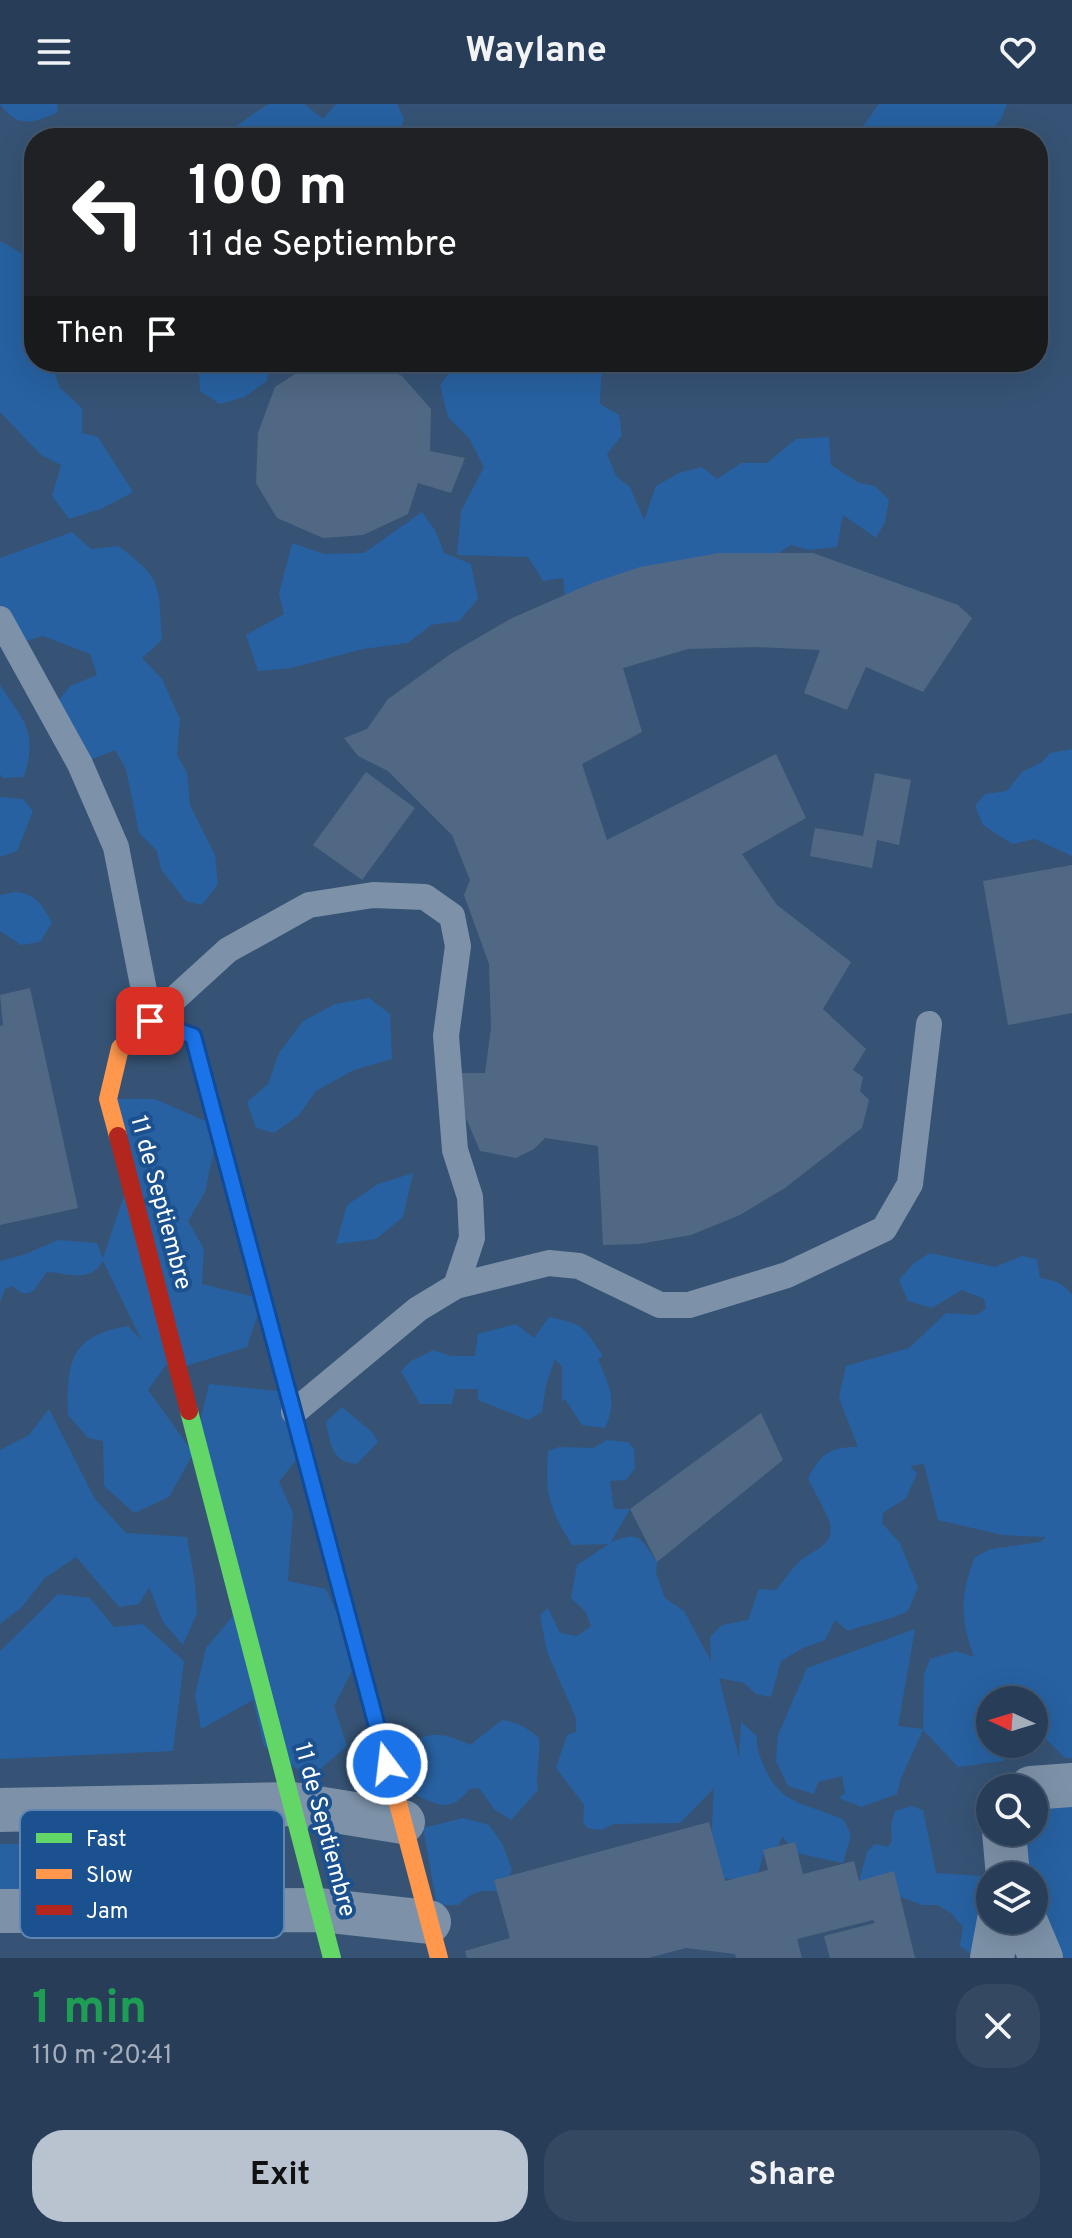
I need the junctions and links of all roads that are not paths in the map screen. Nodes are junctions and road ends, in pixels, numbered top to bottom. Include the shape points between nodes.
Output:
1 (0, 619) edge
2 (150, 1021) junction
3 (929, 1024) dead end
4 (456, 1286) junction
5 (294, 1412) junction
6 (1072, 1785) edge
7 (1048, 1787) edge
8 (292, 1804) junction
9 (0, 1810) edge
10 (403, 1822) junction
11 (284, 1910) edge
12 (320, 1910) junction
13 (0, 1911) edge
14 (20, 1911) edge
15 (996, 1934) edge
16 (1031, 1934) edge
17 (434, 1940) edge
18 (332, 1958) edge
19 (992, 1958) edge
20 (1041, 1958) edge

1 - 2 lane via 80,764 116,847
2 - 4 lane via 228,950 309,905 373,895 425,897 452,916 458,946 446,1036 455,1150 470,1197 472,1238
2 - 5 street via 193,1036
2 - 8 street, 11 de Septiembre via 120,1048 108,1099
3 - 4 lane via 910,1184 884,1229 787,1275 689,1305 660,1305 579,1266 549,1263
4 - 5 lane via 418,1309
5 - 10 street
6 - 7 street
8 - 9 street
8 - 10 street
8 - 12 street, 11 de Septiembre
10 - 17 street
11 - 12 street
12 - 17 street
12 - 18 street, 11 de Septiembre
13 - 14 street
15 - 19 street
16 - 20 street

